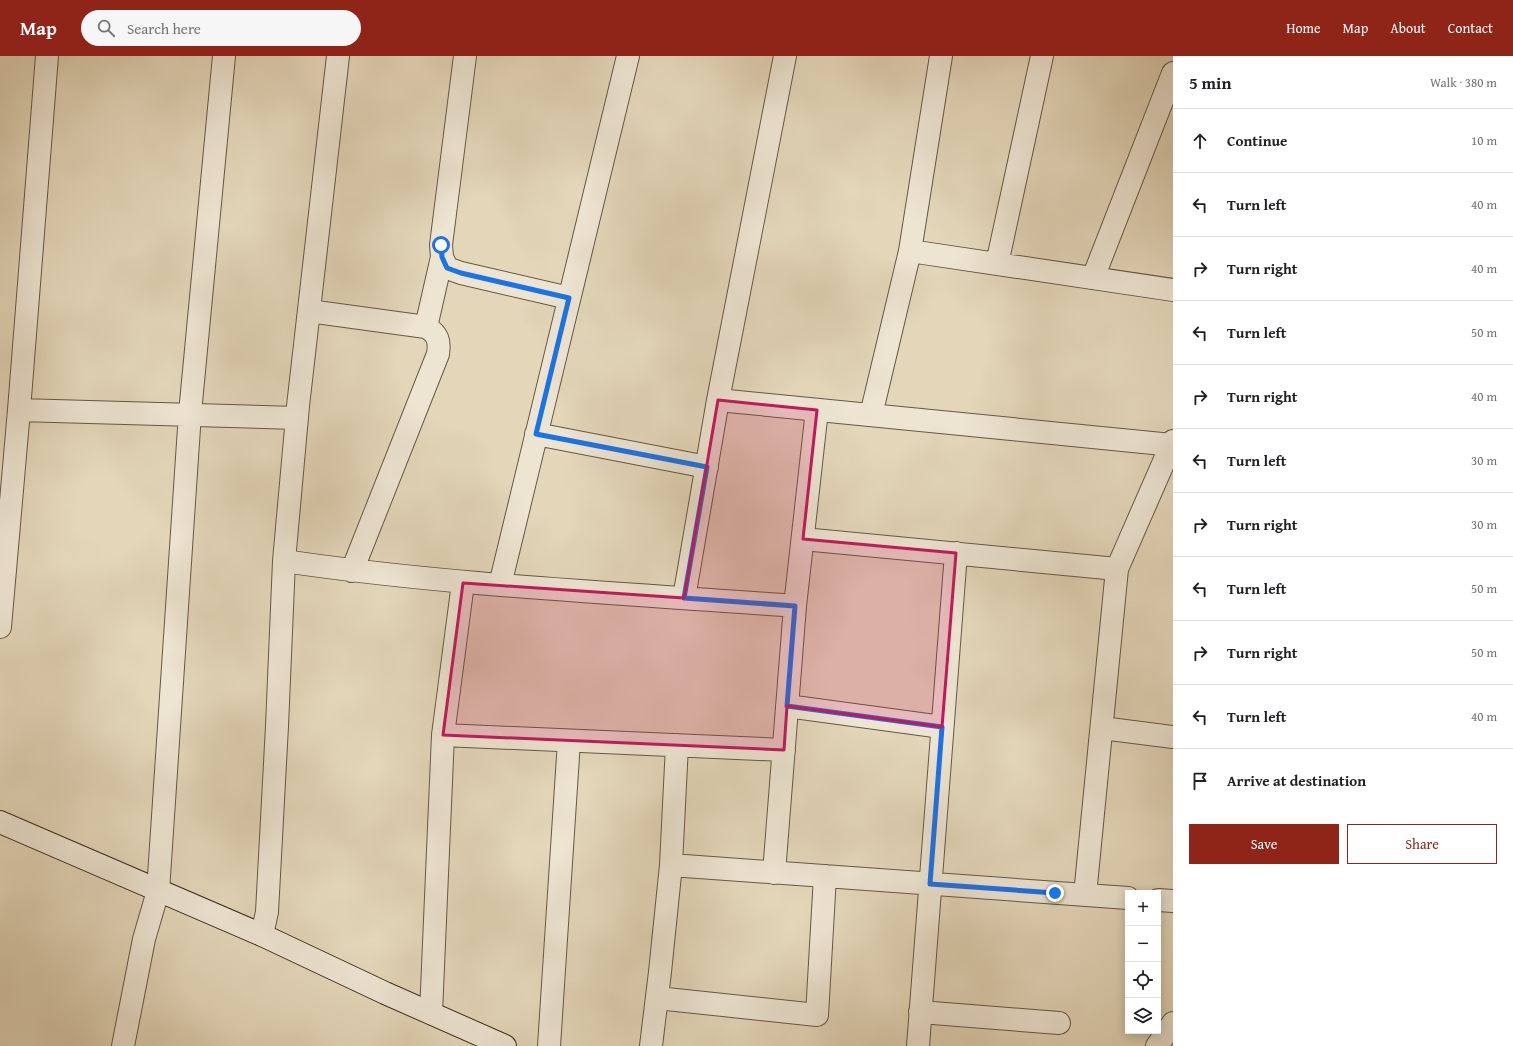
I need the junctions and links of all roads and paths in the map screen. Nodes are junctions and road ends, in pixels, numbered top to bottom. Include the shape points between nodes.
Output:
1 (47, 56) edge
2 (224, 56) edge
3 (338, 56) edge
4 (465, 56) edge
5 (628, 56) edge
6 (785, 56) edge
7 (941, 56) edge
8 (1042, 56) edge
9 (1173, 73) edge
10 (910, 251) junction
11 (442, 257) junction
12 (997, 264) junction
13 (1093, 278) junction
14 (1173, 290) edge
15 (569, 298) junction
16 (309, 311) junction
17 (426, 327) junction
18 (718, 400) junction
19 (19, 410) junction
20 (817, 410) junction
21 (190, 413) junction
22 (871, 415) junction
23 (297, 418) junction
24 (536, 434) junction
25 (1172, 444) edge
26 (707, 467) junction
27 (803, 539) junction
28 (956, 553) junction
29 (284, 561) junction
30 (1116, 569) junction
31 (352, 571) junction
32 (463, 583) junction
33 (500, 586) junction
34 (684, 598) junction
35 (795, 606) junction
36 (0, 627) edge
37 (787, 706) junction
38 (942, 727) junction
39 (1102, 728) junction
40 (443, 735) junction
41 (1173, 737) edge
42 (569, 740) junction
43 (677, 745) junction
44 (784, 750) junction
45 (0, 822) edge
46 (671, 866) junction
47 (774, 873) junction
48 (825, 876) junction
49 (930, 884) junction
50 (158, 891) junction
51 (1085, 895) junction
52 (1125, 898) edge
53 (1161, 900) edge
54 (1173, 901) edge
55 (262, 935) junction
56 (657, 998) junction
57 (920, 1012) junction
58 (431, 1013) junction
59 (1059, 1022) dead end
60 (1173, 1023) edge
61 (123, 1046) edge
62 (505, 1046) edge
63 (549, 1046) edge
64 (650, 1046) edge
65 (918, 1046) edge
66 (1156, 1046) edge

1 - 19 street
2 - 21 street
3 - 16 street
4 - 11 street via 441,245
5 - 15 street
6 - 18 street
7 - 10 street
8 - 12 street
9 - 13 street
10 - 12 street
10 - 22 street
11 - 15 street via 447,268 461,273
11 - 17 street
12 - 13 street
13 - 14 street
15 - 24 street
16 - 17 street
16 - 23 street
17 - 31 street via 434,332 440,342 438,354
18 - 20 street
18 - 26 street
19 - 21 street
19 - 36 street
20 - 22 street
20 - 27 street
21 - 23 street
21 - 50 street
22 - 25 street
23 - 29 street
24 - 26 street
24 - 33 street
25 - 30 street
26 - 34 street
27 - 28 street
27 - 35 street
28 - 30 street
28 - 38 street
29 - 31 street
29 - 55 street via 267,912
30 - 39 street
31 - 32 street
32 - 33 street
32 - 40 street
33 - 34 street
34 - 35 street
35 - 37 street
37 - 38 street
37 - 44 street
38 - 49 street
39 - 41 street
39 - 51 street
40 - 42 street
40 - 58 street
42 - 43 street
42 - 63 street
43 - 44 street
43 - 46 street
44 - 47 street
45 - 50 street
46 - 47 street
46 - 56 street
47 - 48 street
48 - 49 street
48 - 56 street via 817,1015
49 - 51 street
49 - 57 street
50 - 55 street
50 - 61 street via 143,946
51 - 52 street
53 - 54 street
55 - 58 street
56 - 64 street
57 - 59 street
57 - 65 street
58 - 62 street
60 - 66 street

